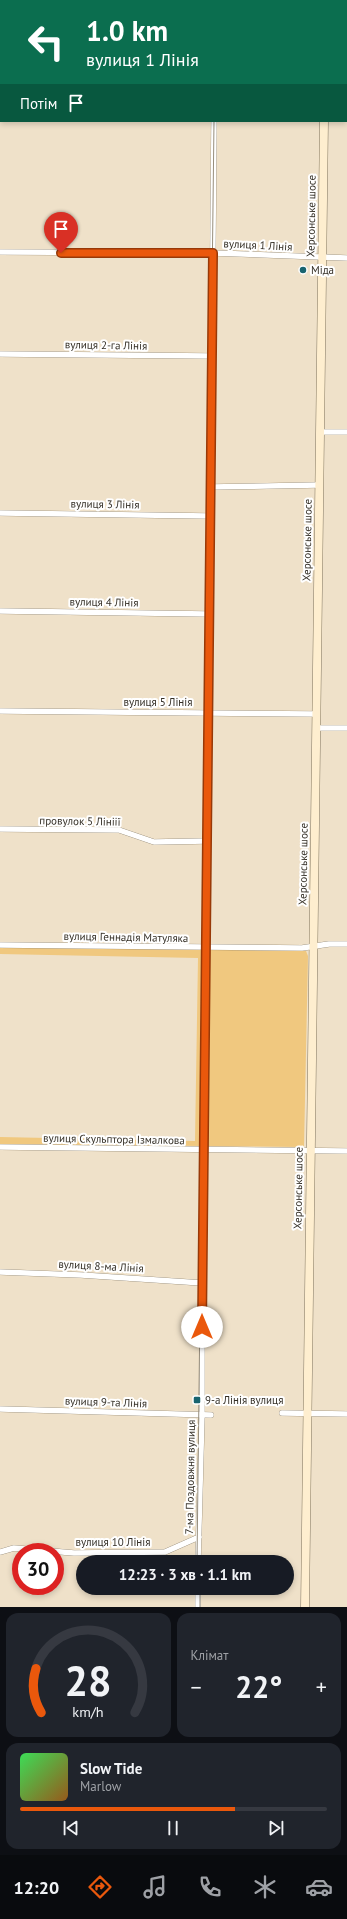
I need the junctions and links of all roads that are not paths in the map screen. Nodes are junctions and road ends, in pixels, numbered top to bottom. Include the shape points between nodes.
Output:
1 (214, 122) edge
2 (324, 122) edge
3 (0, 252) edge
4 (213, 253) junction
5 (321, 258) junction
6 (347, 258) edge
7 (0, 354) edge
8 (211, 356) junction
9 (320, 432) junction
10 (347, 432) edge
11 (319, 485) junction
12 (210, 487) junction
13 (0, 513) edge
14 (209, 516) junction
15 (0, 611) edge
16 (208, 614) junction
17 (0, 711) edge
18 (207, 712) junction
19 (317, 714) junction
20 (317, 728) junction
21 (347, 728) edge
22 (0, 830) edge
23 (207, 841) junction
24 (347, 944) edge
25 (0, 945) edge
26 (312, 946) junction
27 (206, 948) junction
28 (0, 1147) edge
29 (202, 1150) junction
30 (310, 1151) junction
31 (347, 1151) edge
32 (0, 1272) edge
33 (202, 1282) junction
34 (0, 1409) edge
35 (282, 1413) dead end
36 (307, 1413) junction
37 (347, 1414) edge
38 (202, 1415) junction
39 (211, 1415) dead end
40 (199, 1537) junction
41 (0, 1552) edge
42 (198, 1555) edge
43 (198, 1595) edge
44 (198, 1607) edge
45 (304, 1607) edge

1 - 4 street, 7-ма Поздовжня вулиця
2 - 5 main road, Херсонське шосе
3 - 4 street, вулиця 1 Лінія
4 - 5 street, вулиця 1 Лінія
4 - 8 street, 7-ма Поздовжня вулиця
5 - 6 street, вулиця 1 Лінія
5 - 9 main road, Херсонське шосе
7 - 8 street, вулиця 2-га Лінія
8 - 12 street, 7-ма Поздовжня вулиця
9 - 10 street
9 - 11 main road, Херсонське шосе
11 - 12 street
11 - 19 main road, Херсонське шосе
12 - 14 street, 7-ма Поздовжня вулиця
13 - 14 street, вулиця 3 Лінія
14 - 16 street, 7-ма Поздовжня вулиця
15 - 16 street, вулиця 4 Лінія
16 - 18 street, 7-ма Поздовжня вулиця
17 - 18 street, вулиця 5 Лінія
18 - 19 street, вулиця 5 Лінія
18 - 23 street, 7-ма Поздовжня вулиця
19 - 20 main road, Херсонське шосе
20 - 21 street
20 - 26 main road, Херсонське шосе
22 - 23 street, провулок 5 Лініії via 120,830 154,842
23 - 27 street, 7-ма Поздовжня вулиця
24 - 26 street, вулиця Геннадія Матуляка
25 - 27 street, вулиця Геннадія Матуляка
26 - 27 street, вулиця Геннадія Матуляка
26 - 30 main road, Херсонське шосе
27 - 29 street, 7-ма Поздовжня вулиця
28 - 29 street, вулиця Скульптора Ізмалкова
29 - 30 street, вулиця Скульптора Ізмалкова
29 - 33 street, 7-ма Поздовжня вулиця
30 - 31 street, вулиця Скульптора Ізмалкова
30 - 36 main road, Херсонське шосе
32 - 33 street, вулиця 8-ма Лінія
33 - 38 street, 7-ма Поздовжня вулиця
34 - 38 street, вулиця 9-та Лінія
35 - 36 street
36 - 37 street
36 - 45 main road, Херсонське шосе
38 - 39 street, вулиця 9-та Лінія
38 - 40 street, 7-ма Поздовжня вулиця
40 - 41 street, вулиця 10 Лінія via 165,1552 74,1553 14,1548
40 - 42 street, 7-ма Поздовжня вулиця
43 - 44 street

